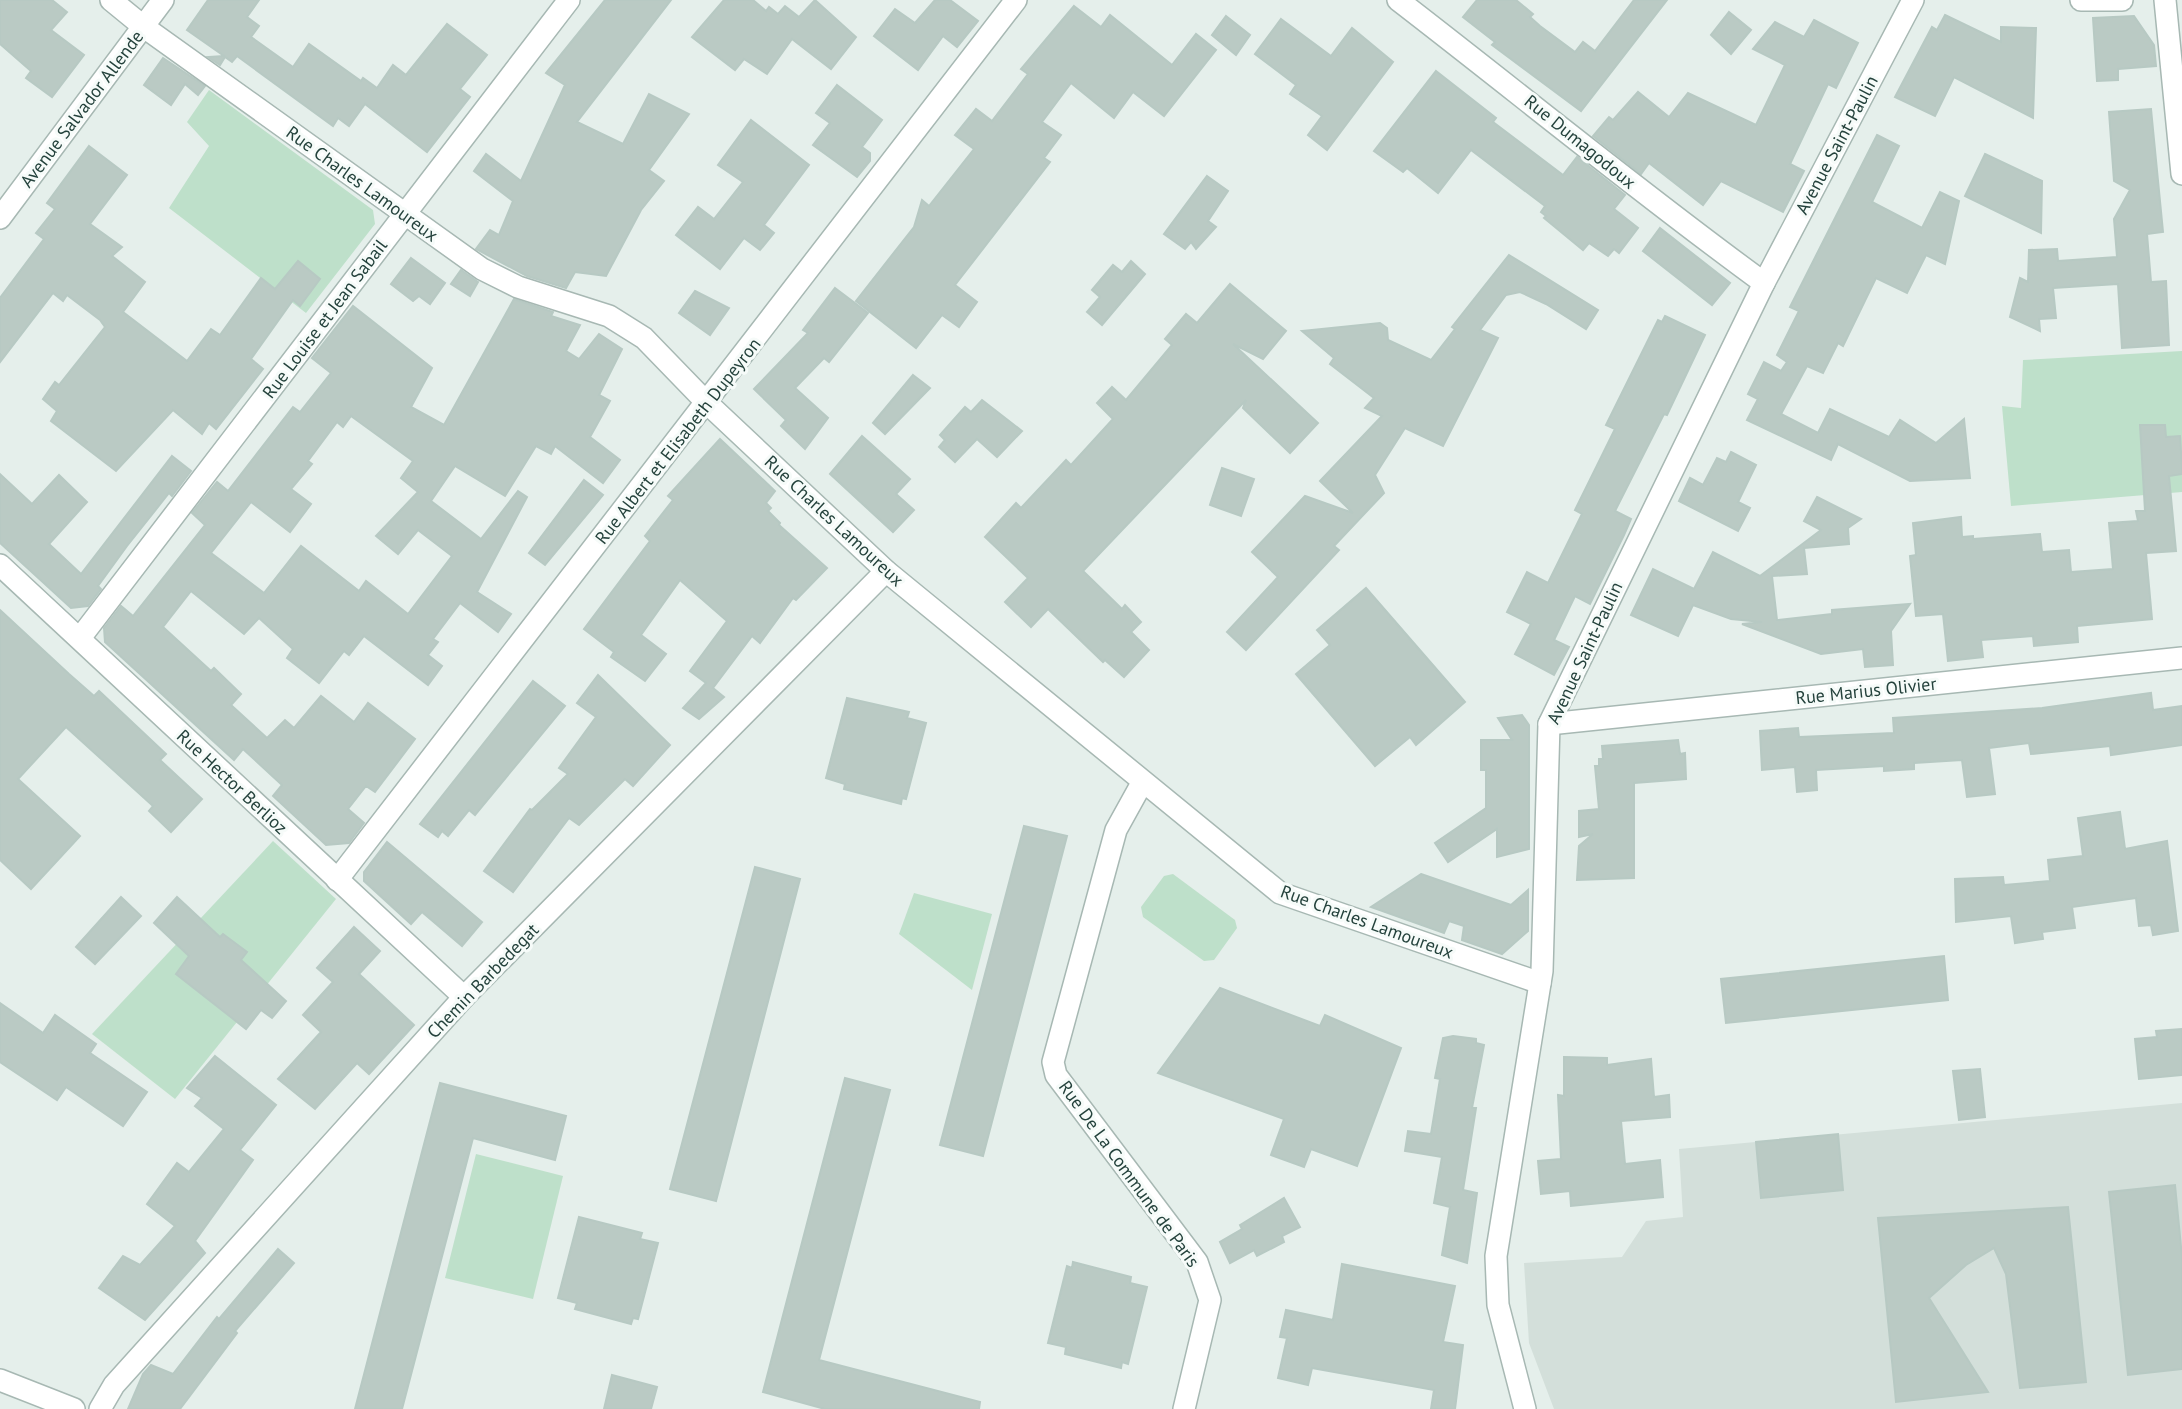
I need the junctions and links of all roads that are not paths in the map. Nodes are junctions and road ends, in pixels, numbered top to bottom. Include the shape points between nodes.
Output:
1 (111, 0) edge
2 (163, 0) edge
3 (569, 0) edge
4 (1016, 0) edge
5 (1398, 0) edge
6 (1913, 0) edge
7 (2081, 0) edge
8 (2112, 0) edge
9 (2165, 0) edge
10 (144, 27) junction
11 (2182, 174) edge
12 (405, 215) junction
13 (0, 218) edge
14 (1764, 284) junction
15 (708, 404) junction
16 (0, 565) edge
17 (886, 571) junction
18 (80, 638) junction
19 (2182, 658) edge
20 (1549, 724) junction
21 (1142, 783) junction
22 (337, 880) junction
23 (1540, 984) junction
24 (464, 997) junction
25 (0, 1380) edge
26 (74, 1409) edge
27 (100, 1409) edge
28 (1184, 1409) edge
29 (1525, 1409) edge

1 - 10 street, Rue Charles Lamoureux
2 - 10 street, Avenue Salvador Allende
3 - 12 street, Rue Louise et Jean Sabail
4 - 15 street, Rue Albert et Elisabeth Dupeyron
5 - 14 street, Rue Dumagodoux
6 - 14 street, Avenue Saint-Paulin
7 - 8 street
9 - 11 street
10 - 12 street, Rue Charles Lamoureux
10 - 13 street, Avenue Salvador Allende
12 - 15 street, Rue Charles Lamoureux via 506,281 610,316 643,338
12 - 18 street, Rue Louise et Jean Sabail
14 - 20 street, Avenue Saint-Paulin
15 - 17 street, Rue Charles Lamoureux
15 - 22 street, Rue Albert et Elisabeth Dupeyron
16 - 18 street, Rue Hector Berlioz
17 - 21 street, Rue Charles Lamoureux
17 - 24 street, Chemin Barbedegat
18 - 22 street, Rue Hector Berlioz
19 - 20 street, Rue Marius Olivier
20 - 23 street, Avenue Saint-Paulin
21 - 23 street, Rue Charles Lamoureux via 1280,893
21 - 28 street, Rue De La Commune de Paris via 1116,830 1053,1062 1056,1075 1197,1262 1207,1283 1210,1300
22 - 24 street, Rue Hector Berlioz
23 - 29 street, Avenue Saint-Paulin via 1496,1256 1498,1306
24 - 27 street, Chemin Barbedegat via 114,1385
25 - 26 street

